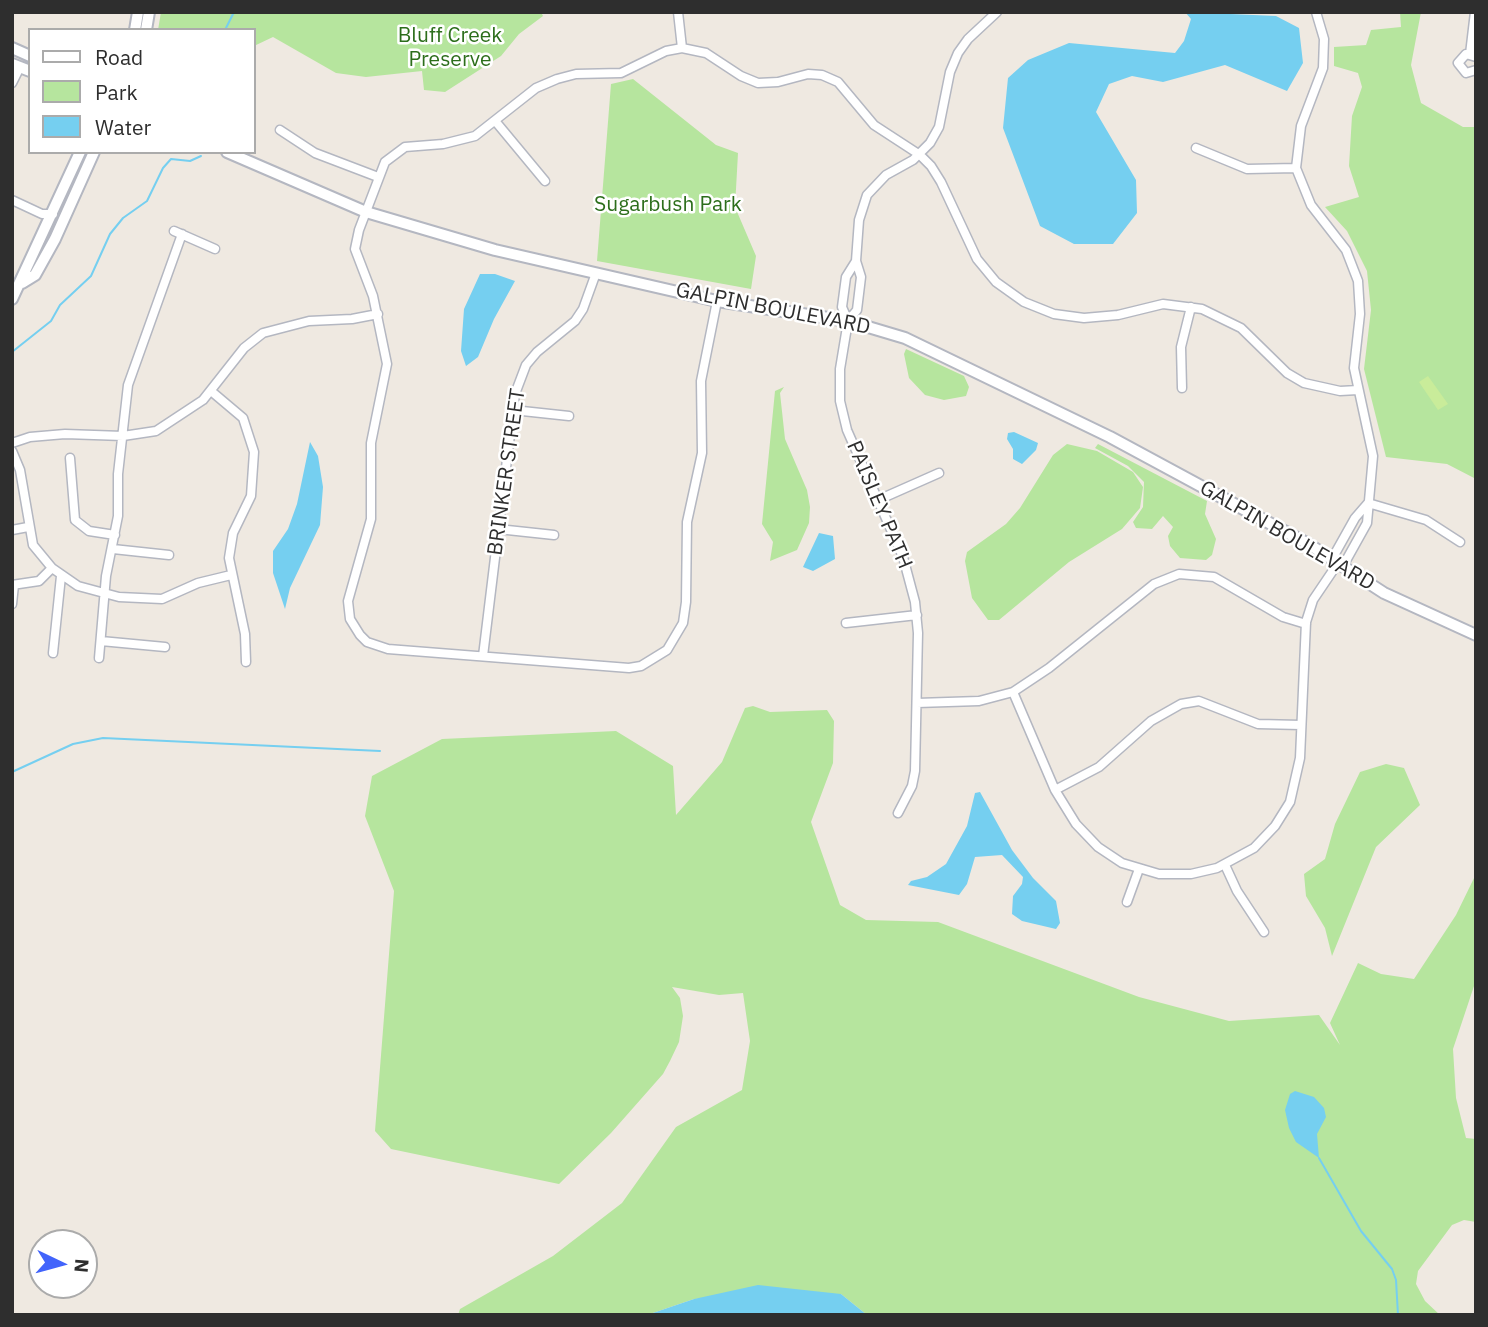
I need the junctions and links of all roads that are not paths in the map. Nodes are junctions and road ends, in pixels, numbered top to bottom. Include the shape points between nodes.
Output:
1 (678, 12) edge
2 (997, 12) edge
3 (1316, 12) edge
4 (1475, 12) edge
5 (12, 48) edge
6 (682, 48) junction
7 (28, 55) edge
8 (1473, 56) edge
9 (20, 67) edge
10 (1476, 70) edge
11 (12, 83) edge
12 (496, 122) junction
13 (280, 130) dead end
14 (1196, 148) dead end
15 (79, 154) edge
16 (93, 154) edge
17 (232, 154) edge
18 (920, 155) junction
19 (1296, 168) junction
20 (378, 177) junction
21 (545, 181) dead end
22 (12, 200) edge
23 (366, 212) junction
24 (53, 214) junction
25 (215, 249) dead end
26 (856, 261) junction
27 (596, 273) junction
28 (12, 275) edge
29 (22, 283) junction
30 (12, 299) edge
31 (717, 301) junction
32 (1191, 307) junction
33 (378, 314) junction
34 (848, 321) junction
35 (1182, 388) dead end
36 (1358, 390) junction
37 (211, 391) junction
38 (513, 410) junction
39 (569, 416) dead end
40 (122, 436) junction
41 (12, 443) edge
42 (12, 451) edge
43 (70, 458) dead end
44 (939, 473) dead end
45 (17, 480) edge
46 (878, 500) junction
47 (1368, 503) junction
48 (28, 527) junction
49 (498, 529) junction
50 (12, 530) edge
51 (115, 535) junction
52 (554, 535) dead end
53 (1460, 542) dead end
54 (113, 549) junction
55 (169, 555) dead end
56 (1338, 563) junction
57 (52, 568) junction
58 (231, 575) junction
59 (61, 576) junction
60 (13, 585) edge
61 (104, 594) junction
62 (12, 604) edge
63 (917, 615) junction
64 (846, 623) dead end
65 (1306, 624) junction
66 (1476, 635) edge
67 (101, 641) junction
68 (165, 647) dead end
69 (53, 653) dead end
70 (482, 656) junction
71 (99, 658) dead end
72 (246, 663) dead end
73 (1013, 692) junction
74 (917, 703) junction
75 (1301, 725) junction
76 (1055, 790) junction
77 (898, 813) dead end
78 (1225, 865) junction
79 (1139, 869) junction
80 (1127, 902) dead end
81 (1264, 932) dead end

1 - 6 street
2 - 18 street via 958,53 939,127
3 - 19 street via 1324,39 1323,68 1301,126
4 - 8 street
5 - 7 street
6 - 12 street via 656,54 615,75 586,73 557,79 536,88
6 - 18 street via 716,58 758,83 808,75 838,82 874,125
8 - 10 street via 1461,57 1459,67 1466,73
9 - 11 street
12 - 20 street via 463,140 405,147 391,156
12 - 21 street
13 - 20 street via 307,148
14 - 19 street via 1247,169
15 - 24 street
16 - 29 street via 55,239 35,275
17 - 23 street, GALPIN BOULEVARD
18 - 26 street via 886,175 867,195 859,220
18 - 32 street via 942,182 977,258 996,282 1024,302 1054,314 1084,318 1152,305
19 - 36 street via 1311,205 1354,265 1360,297 1355,351
20 - 23 street
22 - 24 street via 42,214
23 - 27 street, GALPIN BOULEVARD via 495,250
23 - 33 street via 355,249
24 - 29 street via 24,269
25 - 40 street via 178,233 151,326 131,372
26 - 34 street via 861,277 857,310
26 - 34 street via 846,277 843,297
27 - 31 street, GALPIN BOULEVARD
27 - 38 street, BRINKER STREET via 590,297 575,321 526,365
28 - 29 street
29 - 30 street
31 - 34 street, GALPIN BOULEVARD
31 - 70 street via 701,381 702,453 687,522 683,623 667,650 629,668
32 - 35 street via 1181,347
32 - 36 street via 1215,313 1241,328 1287,373 1304,383
33 - 37 street via 309,321 262,333 244,348
33 - 70 street via 386,377 371,443 372,519 350,594 350,619 360,635 377,646
34 - 46 street, PAISLEY PATH via 840,401 852,444
34 - 56 street, GALPIN BOULEVARD via 917,342 995,379 1199,484
36 - 47 street via 1373,456
37 - 40 street via 170,424
37 - 58 street via 243,418 254,452 251,496 230,545
38 - 39 street
38 - 49 street, BRINKER STREET
40 - 41 street via 65,433
40 - 51 street
42 - 45 street
43 - 51 street via 75,520 89,531
44 - 46 street
45 - 48 street
46 - 63 street, PAISLEY PATH via 908,571
47 - 53 street via 1426,520
47 - 56 street via 1355,518
47 - 56 street via 1367,523
48 - 50 street
48 - 57 street via 38,554
49 - 52 street
49 - 70 street, BRINKER STREET
51 - 54 street
54 - 55 street
54 - 61 street
56 - 65 street via 1313,600
56 - 66 street, GALPIN BOULEVARD via 1384,593
57 - 59 street
57 - 60 street via 39,581
58 - 61 street via 162,599
58 - 72 street via 245,634
59 - 61 street
59 - 69 street
60 - 62 street
61 - 67 street
63 - 64 street
63 - 74 street, PAISLEY PATH
65 - 73 street via 1283,617 1214,577 1180,574 1154,584
65 - 75 street
67 - 68 street
67 - 71 street
73 - 74 street via 979,701
73 - 76 street
74 - 77 street, PAISLEY PATH via 914,779
75 - 76 street via 1258,723 1194,698 1164,712 1111,759
75 - 78 street via 1298,774 1290,802 1263,840
76 - 79 street via 1087,837 1111,856
78 - 79 street via 1183,875
78 - 81 street
79 - 80 street

